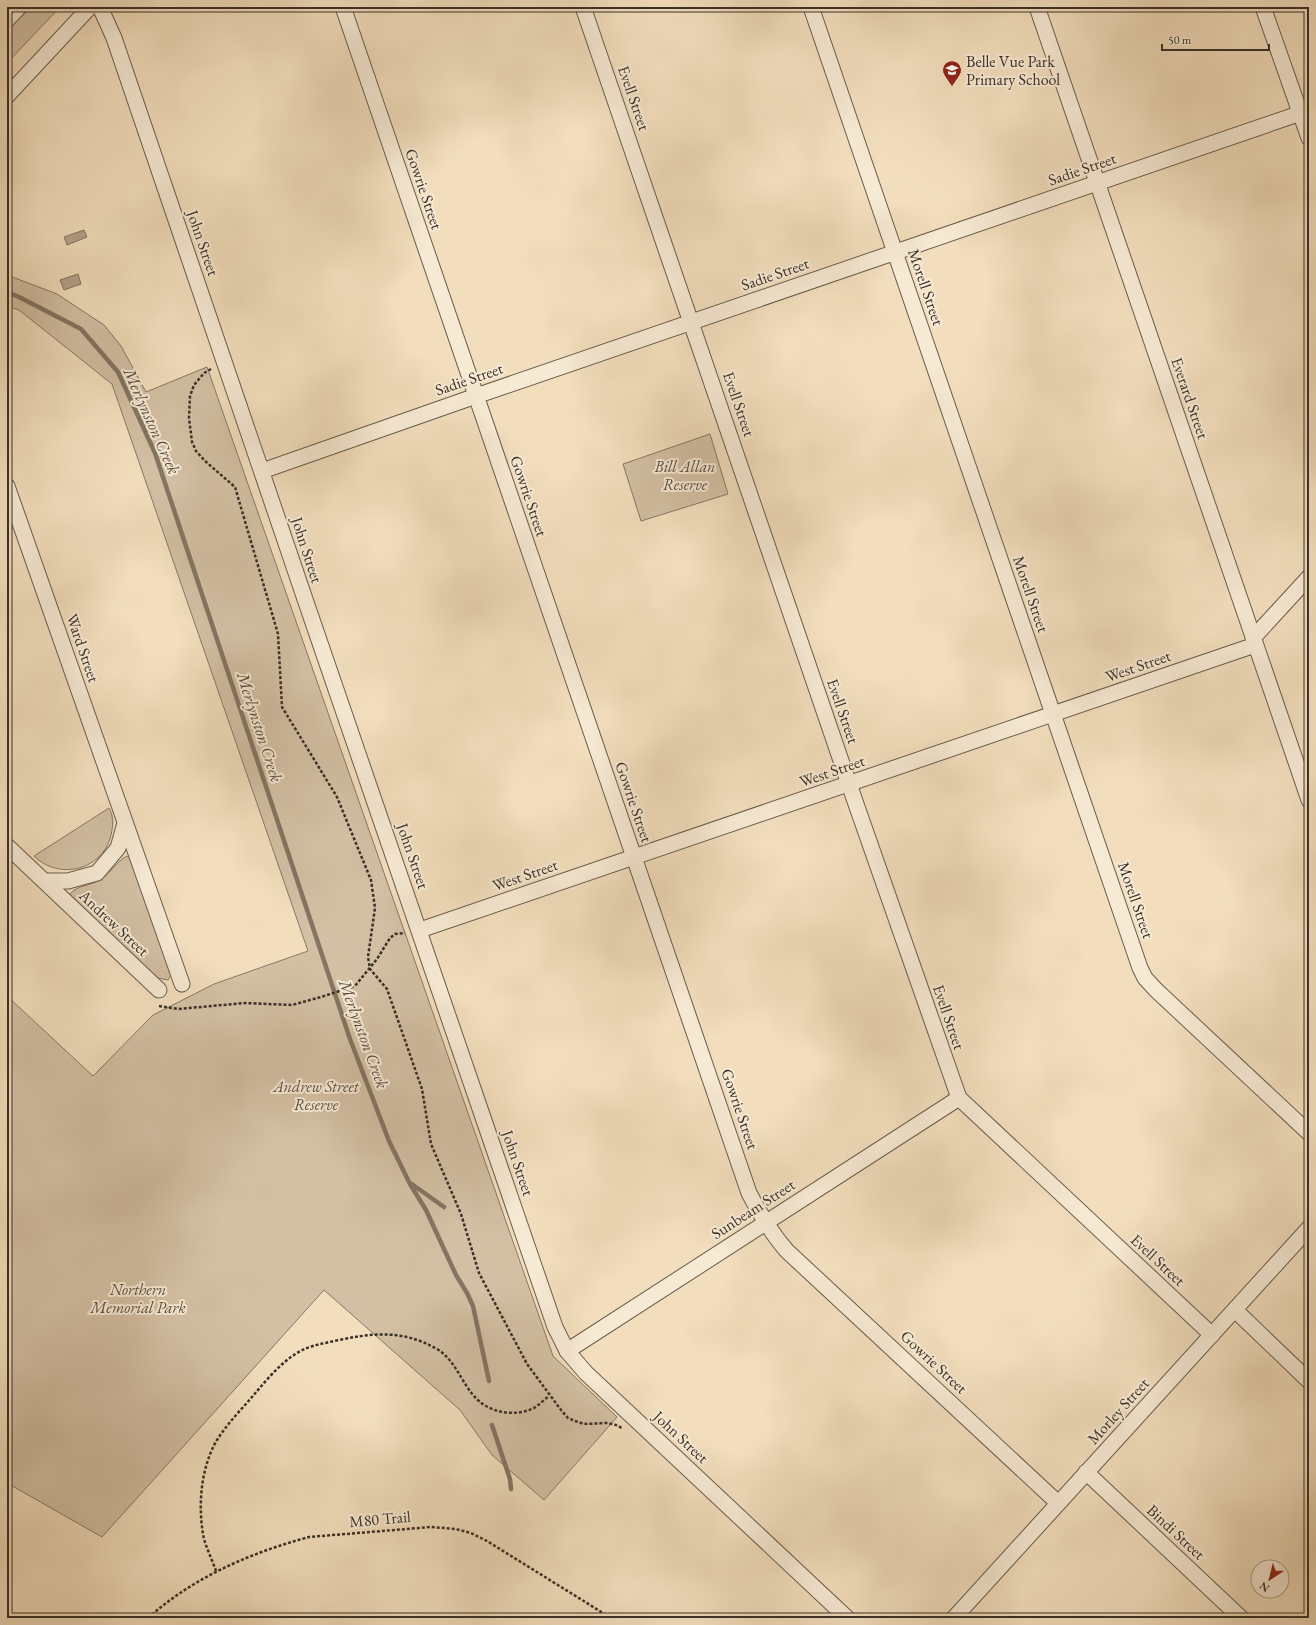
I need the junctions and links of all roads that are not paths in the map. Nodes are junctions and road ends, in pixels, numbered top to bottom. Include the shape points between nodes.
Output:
1 (24, 7) edge
2 (90, 7) edge
3 (100, 7) edge
4 (343, 7) edge
5 (583, 7) edge
6 (811, 7) edge
7 (1037, 7) edge
8 (1263, 7) edge
9 (1276, 7) edge
10 (7, 25) edge
11 (1270, 26) junction
12 (7, 96) edge
13 (1301, 113) junction
14 (1309, 138) edge
15 (1097, 182) junction
16 (895, 252) junction
17 (692, 322) junction
18 (476, 396) junction
19 (262, 471) junction
20 (7, 486) edge
21 (1309, 576) edge
22 (1254, 641) junction
23 (1053, 714) junction
24 (849, 784) junction
25 (1309, 800) edge
26 (126, 823) junction
27 (7, 846) edge
28 (634, 857) junction
29 (46, 881) junction
30 (420, 930) junction
31 (182, 984) dead end
32 (159, 990) dead end
33 (959, 1098) junction
34 (1309, 1133) edge
35 (765, 1223) junction
36 (1309, 1228) edge
37 (1235, 1310) junction
38 (1212, 1335) junction
39 (567, 1351) junction
40 (1309, 1381) edge
41 (1086, 1472) junction
42 (1058, 1503) junction
43 (847, 1618) edge
44 (954, 1618) edge
45 (1241, 1618) edge

1 - 10 lane
2 - 12 street
3 - 19 street, John Street via 114,38
4 - 18 street, Gowrie Street
5 - 17 street, Evell Street
6 - 16 street, Morell Street
7 - 15 street, Everard Street
8 - 11 street
9 - 11 street
11 - 13 street
13 - 14 street
13 - 15 street, Sadie Street
15 - 16 street, Sadie Street
15 - 22 street, Everard Street
16 - 17 street, Sadie Street
16 - 23 street, Morell Street
17 - 18 street, Sadie Street
17 - 24 street, Evell Street
18 - 19 street, Sadie Street
18 - 28 street, Gowrie Street
19 - 30 street, John Street
20 - 26 street, Ward Street
21 - 22 street, West Street
22 - 23 street, West Street
22 - 25 street, Everard Street
23 - 24 street, West Street
23 - 34 street, Morell Street via 1145,978
24 - 28 street, West Street
24 - 33 street, Evell Street
26 - 29 street, Andrew Street via 118,848 97,873 68,881
26 - 31 street, Ward Street
27 - 29 street, Andrew Street
28 - 30 street, West Street
28 - 35 street, Gowrie Street via 749,1193
29 - 32 street, Andrew Street via 62,900
30 - 39 street, John Street via 552,1320
33 - 35 street, Sunbeam Street
33 - 38 street, Evell Street
35 - 39 street, Sunbeam Street
35 - 42 street, Gowrie Street via 787,1251
36 - 37 street, Morley Street
37 - 38 street, Morley Street
37 - 40 street
38 - 41 street, Morley Street
39 - 43 street, John Street via 592,1378
41 - 42 street, Morley Street
41 - 45 street, Bindi Street
42 - 44 street, Morley Street

